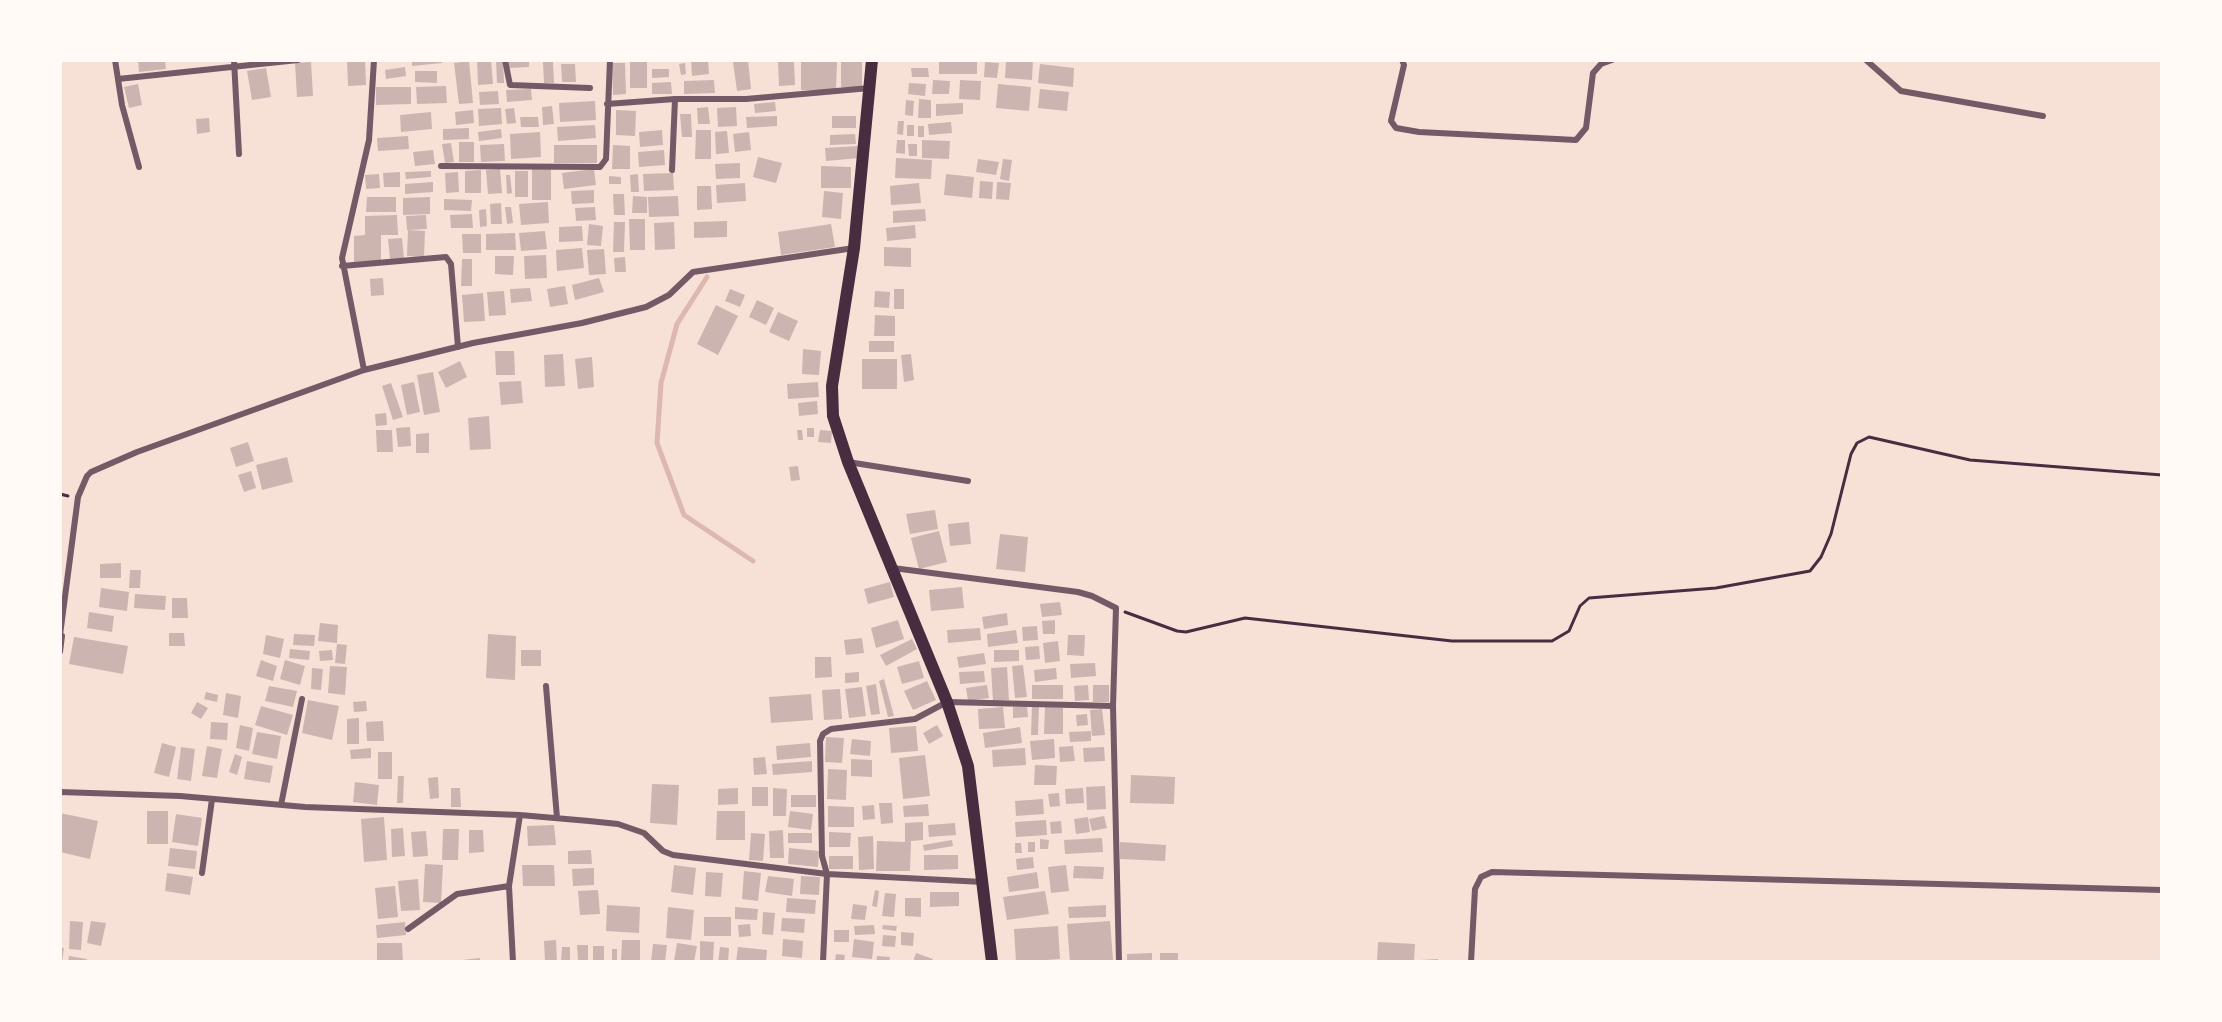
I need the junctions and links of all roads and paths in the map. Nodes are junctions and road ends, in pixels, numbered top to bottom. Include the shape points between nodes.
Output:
1 (115, 60) edge
2 (298, 60) edge
3 (374, 60) edge
4 (505, 60) edge
5 (610, 60) edge
6 (872, 60) edge
7 (1402, 60) edge
8 (1612, 60) edge
9 (1866, 60) edge
10 (234, 64) edge
11 (118, 79) junction
12 (590, 88) dead end
13 (870, 88) junction
14 (675, 99) junction
15 (607, 104) junction
16 (2043, 116) dead end
17 (239, 154) dead end
18 (139, 166) dead end
19 (441, 166) dead end
20 (672, 170) dead end
21 (854, 248) junction
22 (342, 266) junction
23 (458, 347) junction
24 (364, 370) junction
25 (848, 462) junction
26 (2162, 475) edge
27 (968, 481) dead end
28 (893, 568) junction
29 (1116, 608) junction
30 (61, 636) edge
31 (60, 652) edge
32 (546, 686) dead end
33 (302, 699) dead end
34 (947, 702) junction
35 (1113, 706) junction
36 (60, 792) edge
37 (212, 799) junction
38 (281, 805) junction
39 (520, 815) junction
40 (557, 818) junction
41 (202, 873) dead end
42 (827, 874) junction
43 (984, 882) junction
44 (509, 886) junction
45 (2162, 890) edge
46 (408, 929) dead end
47 (513, 962) edge
48 (823, 962) edge
49 (992, 962) edge
50 (1119, 962) edge
51 (1471, 962) edge

1 - 11 street
2 - 10 street
3 - 22 street via 369,140
4 - 12 street via 510,85
5 - 15 street
6 - 13 main road
7 - 8 street via 1391,121 1396,128 1576,140 1586,128 1593,73
9 - 16 street via 1901,91
10 - 11 street
10 - 17 street
11 - 18 street
13 - 14 street via 746,99
13 - 21 main road
14 - 15 street
14 - 20 street
15 - 19 street via 606,159 600,166
21 - 23 street via 693,272 669,295 646,307
21 - 25 main road via 832,386 833,416
22 - 23 street via 446,257 451,264
22 - 24 street
23 - 24 street
24 - 30 street via 138,452 89,474 78,497
25 - 27 street
25 - 28 main road
26 - 29 path via 1970,460 1869,437 1857,443 1851,454 1831,534 1810,571 1716,588 1589,598 1580,606 1569,631 1552,641 1452,641 1245,618 1186,632 1169,630
28 - 29 street via 1078,592
28 - 34 main road
29 - 35 street
30 - 31 street
32 - 40 street
33 - 38 street
34 - 35 street
34 - 42 street via 915,718 831,729 821,736 822,856
34 - 43 main road via 971,781
35 - 50 street
36 - 37 street
37 - 38 street
37 - 41 street
38 - 39 street
39 - 40 street
39 - 44 street
40 - 42 street via 618,824 644,833 673,855
42 - 43 street
42 - 48 street
43 - 49 main road
44 - 46 street via 457,894
44 - 47 street
45 - 51 street via 1492,872 1480,878 1475,889

